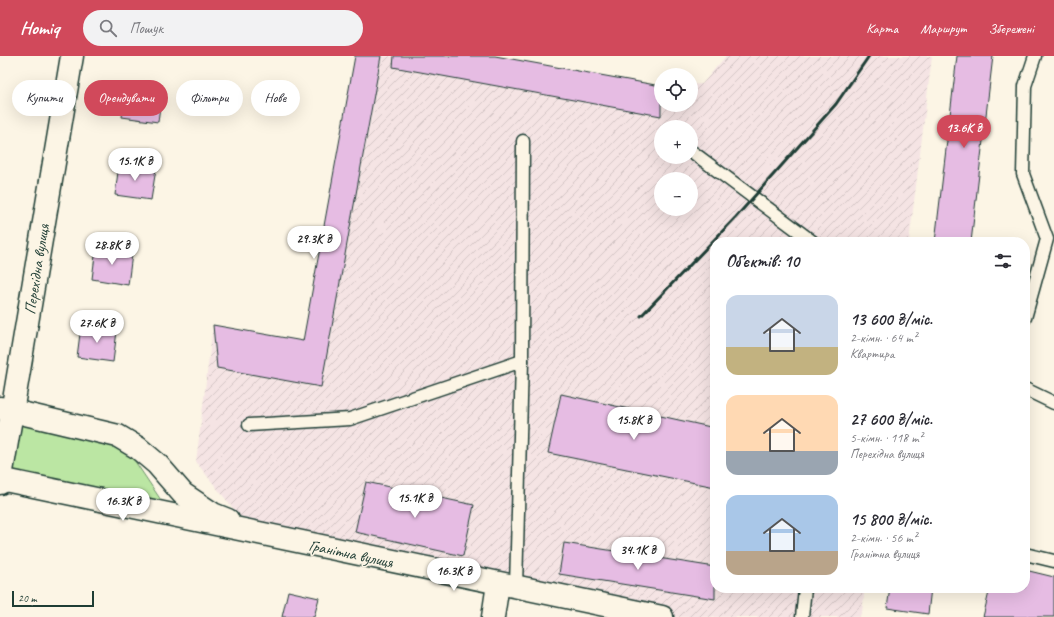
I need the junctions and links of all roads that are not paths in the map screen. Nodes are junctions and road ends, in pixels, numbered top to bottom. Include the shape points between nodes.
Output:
1 (72, 56) edge
2 (1034, 56) edge
3 (524, 141) dead end
4 (698, 156) edge
5 (806, 237) edge
6 (1030, 300) edge
7 (522, 361) junction
8 (1030, 391) edge
9 (1054, 403) edge
10 (6, 410) edge
11 (249, 425) dead end
12 (0, 479) edge
13 (0, 483) edge
14 (252, 532) junction
15 (1030, 555) edge
16 (1054, 561) edge
17 (507, 585) junction
18 (804, 593) edge
19 (493, 617) edge
20 (662, 617) edge
21 (802, 617) edge

1 - 10 street, Перехідна вулиця
2 - 6 lane via 1025,86 1023,174 1047,239
3 - 7 lane
4 - 5 lane
7 - 11 lane via 350,419
7 - 17 lane
8 - 9 lane
10 - 12 street, Перехідна вулиця
10 - 14 street, Гранітна вулиця via 118,436 158,464 183,494 213,514
12 - 13 street, Перехідна вулиця
12 - 14 street, Гранітна вулиця
14 - 17 street, Гранітна вулиця
15 - 16 lane
17 - 19 street
17 - 20 street, Гранітна вулиця
18 - 21 lane

